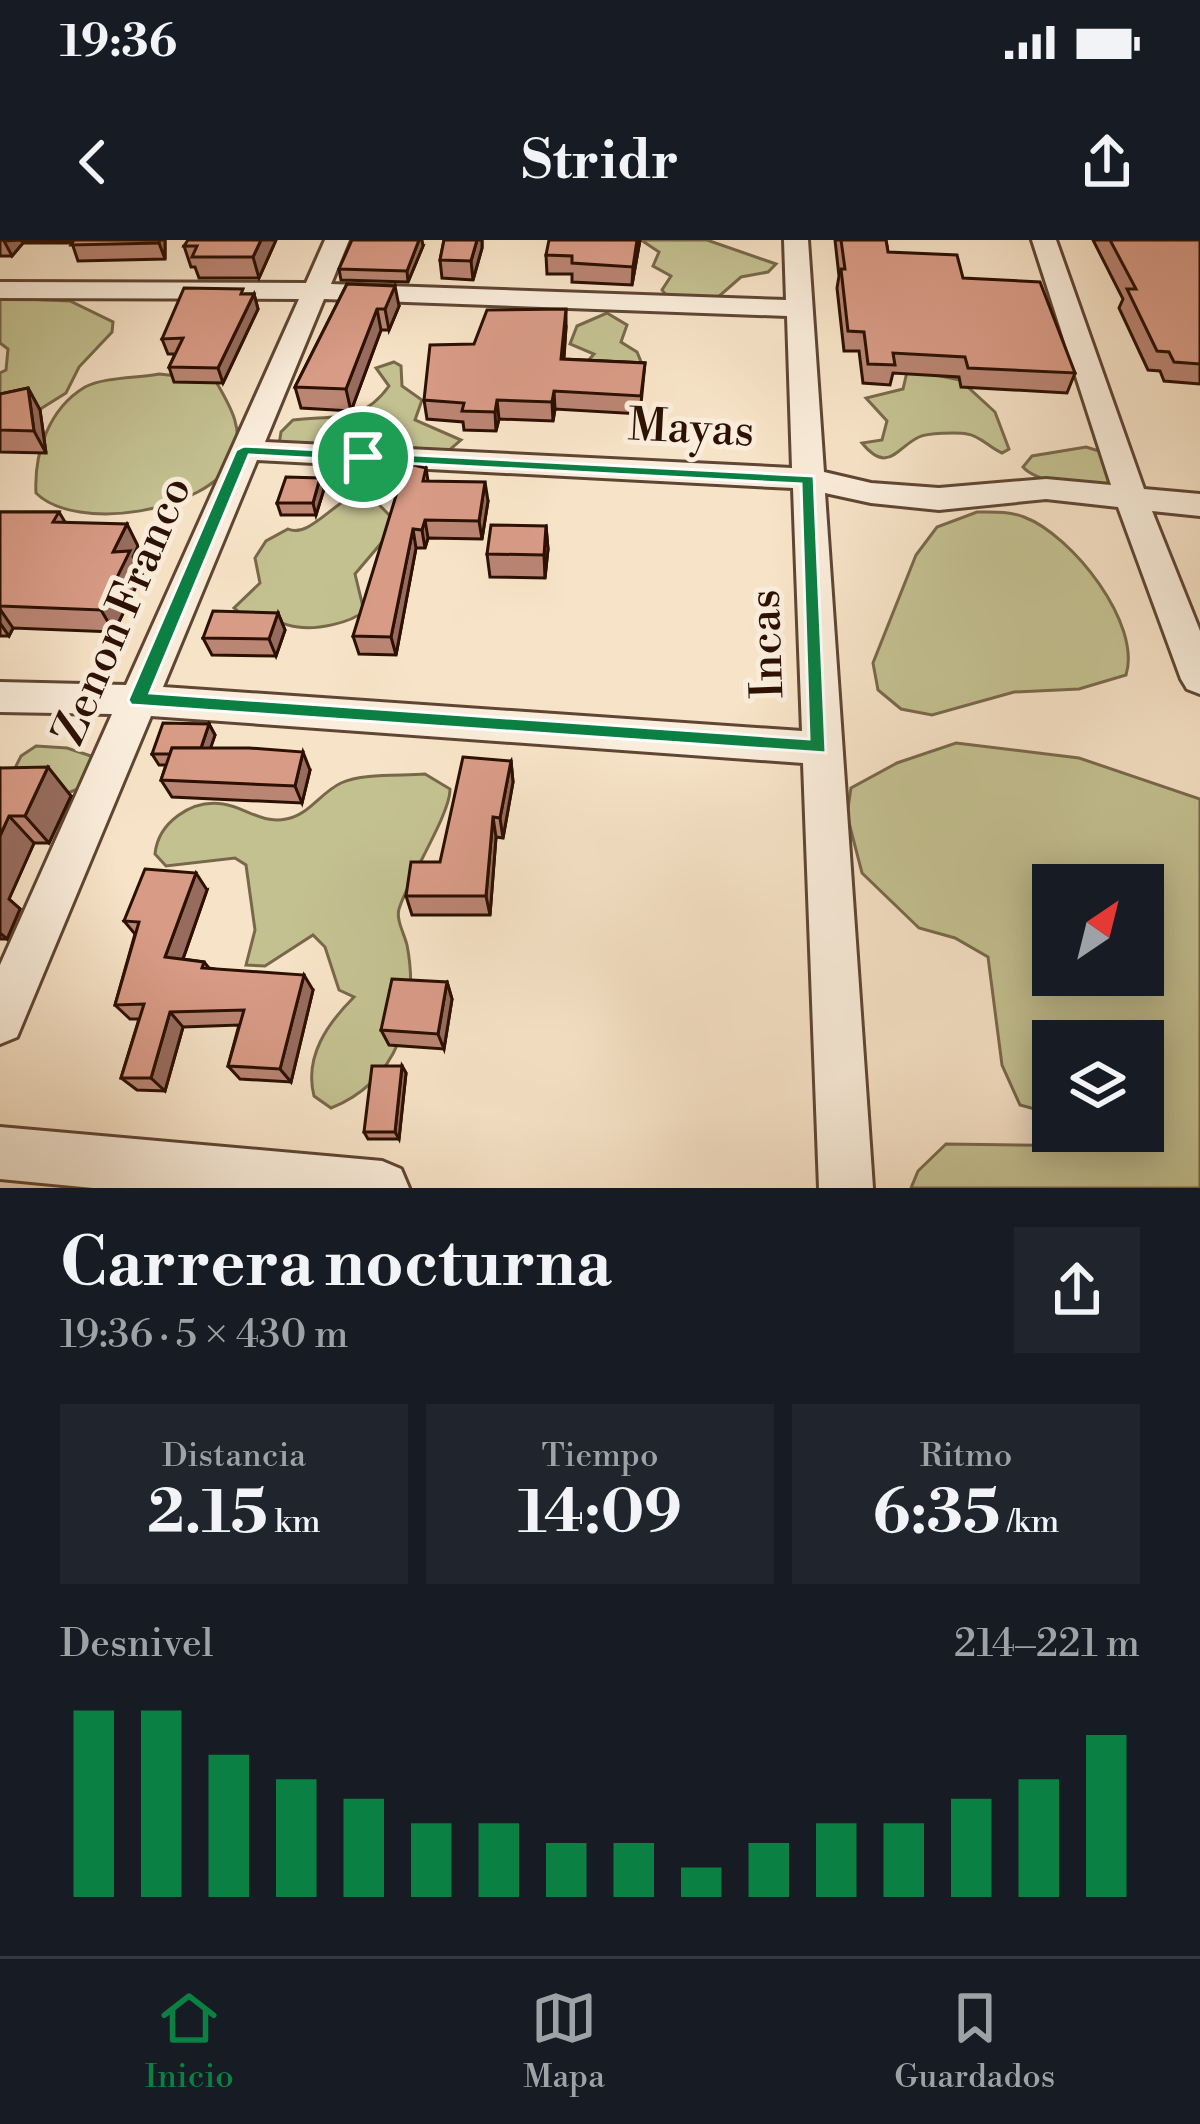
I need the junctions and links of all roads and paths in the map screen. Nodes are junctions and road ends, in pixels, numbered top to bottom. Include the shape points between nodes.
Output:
1 (337, 240) edge
2 (796, 240) edge
3 (1044, 240) edge
4 (0, 290) edge
5 (314, 290) junction
6 (797, 308) junction
7 (244, 450) junction
8 (809, 479) junction
9 (1132, 500) junction
10 (1200, 505) edge
11 (1200, 680) edge
12 (0, 698) edge
13 (138, 700) junction
14 (819, 748) junction
15 (0, 1020) edge
16 (0, 1153) edge
17 (382, 1188) edge
18 (845, 1188) edge

1 - 5 street, Zenon Franco
2 - 6 street, Incas
3 - 9 street
4 - 5 street
5 - 6 street
5 - 7 street, Zenon Franco
6 - 8 street, Incas
7 - 8 street, Mayas
7 - 13 street, Zenon Franco
8 - 9 street, Mayas via 939,499 1046,489
8 - 14 street, Incas
9 - 10 street, Mayas
9 - 11 street
12 - 13 street
13 - 14 street
13 - 15 street, Zenon Franco
14 - 18 street, Incas
16 - 17 street

